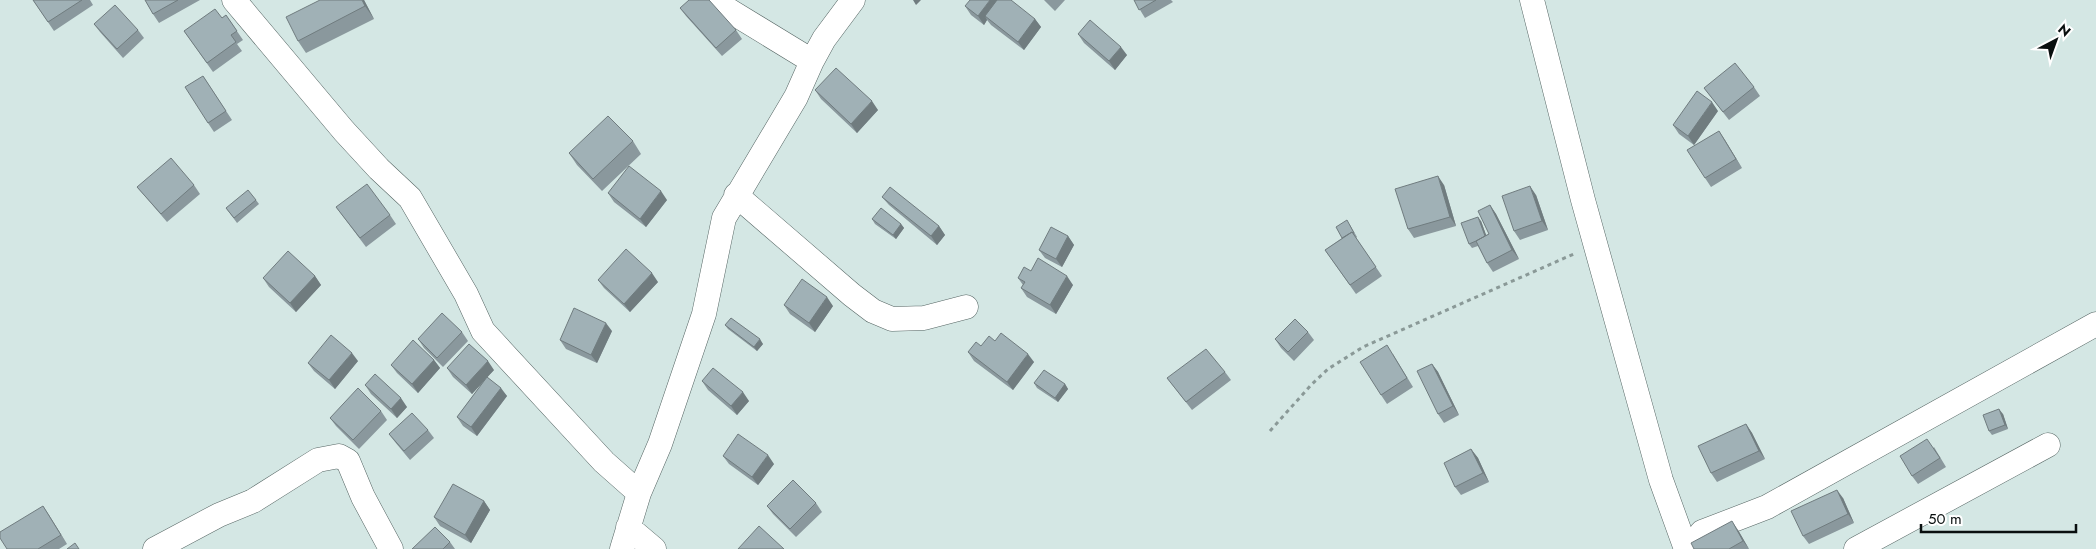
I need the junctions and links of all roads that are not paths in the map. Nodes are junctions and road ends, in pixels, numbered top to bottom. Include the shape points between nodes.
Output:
1 (234, 0) edge
2 (712, 0) edge
3 (854, 0) edge
4 (1532, 0) edge
5 (812, 61) junction
6 (736, 195) junction
7 (966, 307) dead end
8 (2096, 324) edge
9 (2048, 445) dead end
10 (639, 493) junction
11 (1675, 519) junction
12 (625, 538) edge
13 (1696, 540) edge
14 (155, 549) edge
15 (391, 549) edge
16 (654, 549) edge
17 (1686, 549) edge
18 (1856, 549) edge

1 - 10 street via 344,131 410,198 466,294 483,331 604,462
2 - 5 street
3 - 5 street via 824,39
4 - 11 street via 1595,244 1661,480
5 - 6 street via 796,97
6 - 7 street via 873,311 892,319 924,318
6 - 10 street via 724,218 704,314 660,444
8 - 13 street via 1767,507
9 - 18 street
10 - 12 street
11 - 13 street
11 - 17 street
12 - 16 street
14 - 15 street via 252,501 318,460 339,456 348,461

